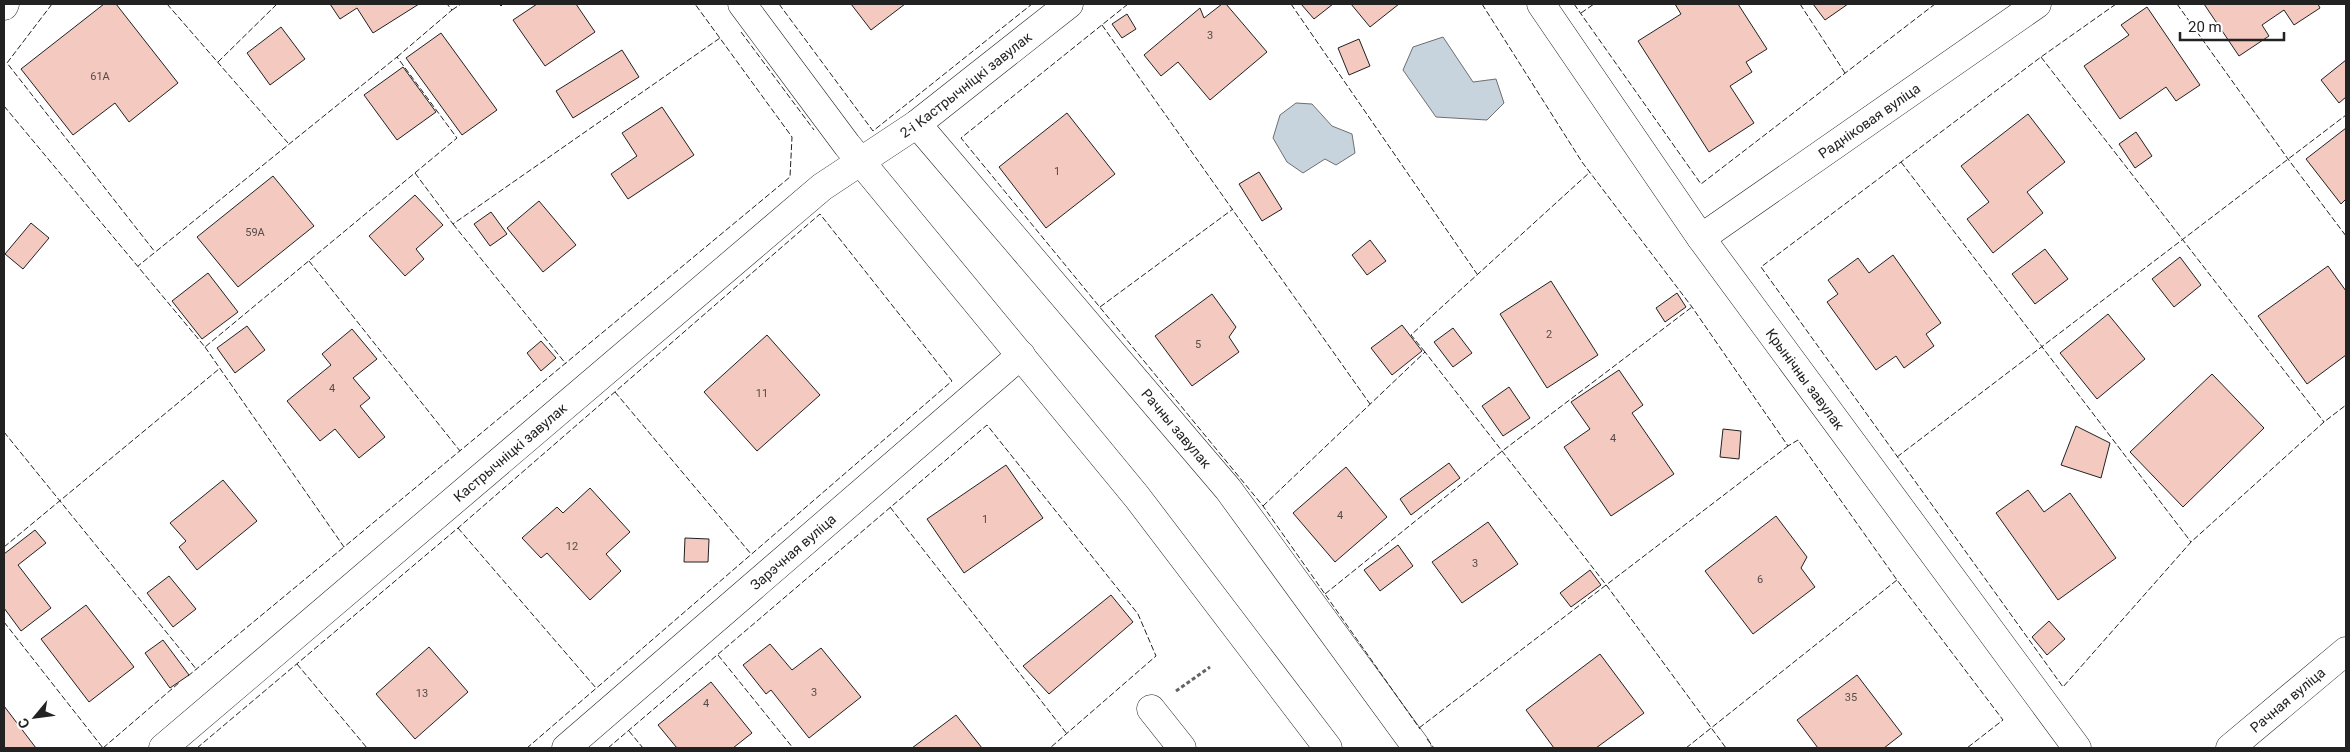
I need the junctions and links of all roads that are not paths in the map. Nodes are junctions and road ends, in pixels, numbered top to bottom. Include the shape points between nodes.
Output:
1 (742, 4) edge
2 (1069, 4) edge
3 (1542, 4) edge
4 (2037, 4) edge
5 (917, 124) junction
6 (861, 162) junction
7 (1701, 238) junction
8 (1021, 355) junction
9 (2346, 651) edge
10 (1151, 709) road end
11 (163, 748) edge
12 (566, 748) edge
13 (1182, 748) edge
14 (1328, 748) edge
15 (1417, 748) edge
16 (2077, 748) edge
17 (2230, 748) edge

1 - 6 street
2 - 5 street, 2-і Кастрычніцкі завулак
3 - 7 street, Крынічны завулак
4 - 7 street, Радніковая вуліца
5 - 6 street, 2-і Кастрычніцкі завулак
5 - 15 street, Рачны завулак via 1228,489
6 - 8 street
6 - 11 street, Кастрычніцкі завулак via 822,187
7 - 16 street, Крынічны завулак
8 - 12 street, Зарэчная вуліца
8 - 14 street via 1137,496
9 - 17 street, Рачная вуліца
10 - 13 street

